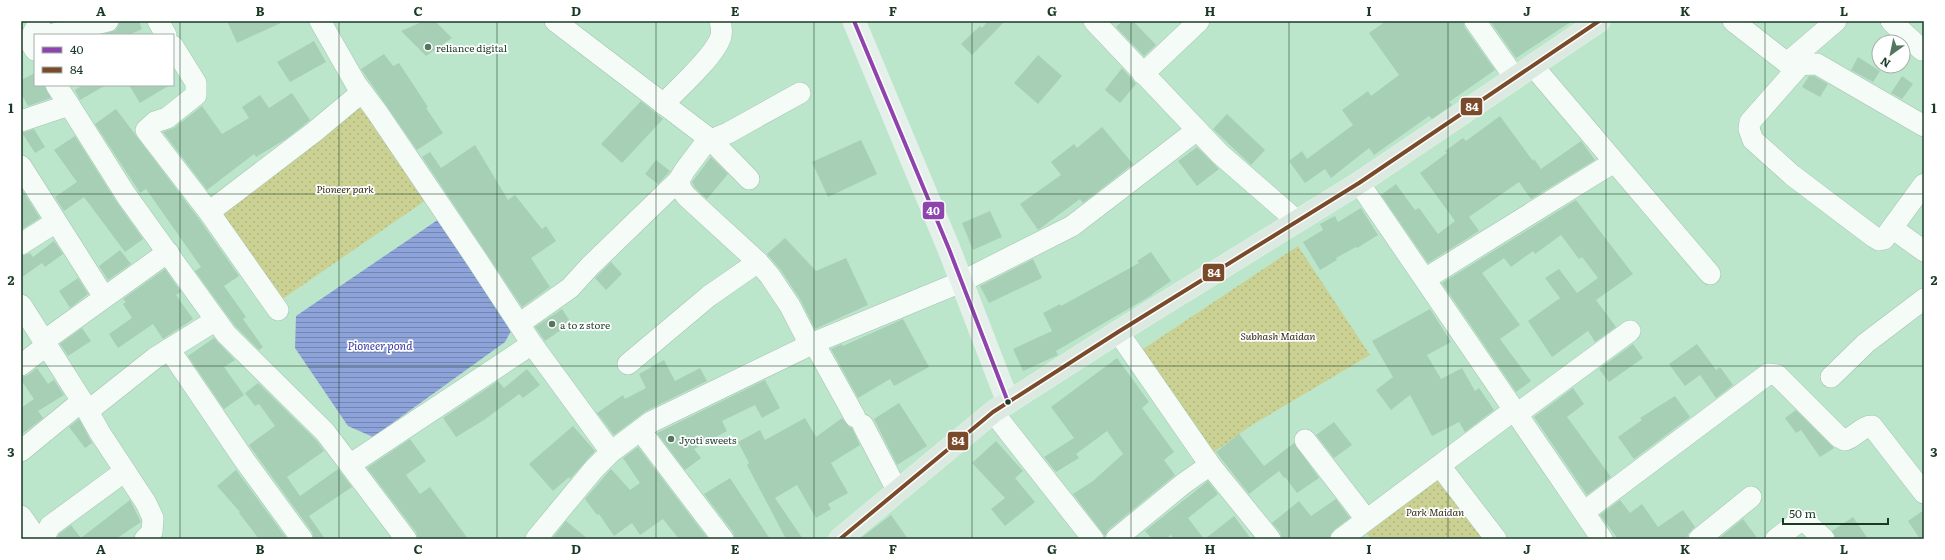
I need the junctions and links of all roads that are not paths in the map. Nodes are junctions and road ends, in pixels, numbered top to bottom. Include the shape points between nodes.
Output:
1 (40, 21) edge
2 (108, 21) edge
3 (158, 21) edge
4 (320, 21) edge
5 (555, 21) edge
6 (720, 21) edge
7 (854, 21) edge
8 (1094, 21) edge
9 (1199, 21) edge
10 (1475, 21) edge
11 (1600, 21) edge
12 (1733, 21) edge
13 (1836, 21) edge
14 (1891, 21) edge
15 (53, 34) edge
16 (165, 34) edge
17 (30, 42) edge
18 (174, 48) edge
19 (1922, 50) dead end
20 (1794, 63) junction
21 (1524, 72) junction
22 (1143, 74) junction
23 (362, 92) junction
24 (800, 93) dead end
25 (62, 96) edge
26 (663, 104) junction
27 (21, 121) edge
28 (1924, 126) edge
29 (1197, 130) junction
30 (711, 140) junction
31 (1614, 162) junction
32 (21, 166) edge
33 (749, 179) dead end
34 (679, 180) junction
35 (1359, 183) junction
36 (1924, 184) edge
37 (209, 212) junction
38 (1297, 221) junction
39 (56, 222) junction
40 (1892, 228) junction
41 (21, 244) edge
42 (1924, 251) edge
43 (168, 252) junction
44 (758, 262) junction
45 (1710, 274) dead end
46 (1425, 279) junction
47 (961, 282) junction
48 (104, 297) junction
49 (1924, 299) edge
50 (21, 305) edge
51 (278, 310) dead end
52 (216, 320) junction
53 (519, 324) junction
54 (1630, 331) dead end
55 (1118, 332) junction
56 (45, 343) junction
57 (532, 344) junction
58 (812, 344) junction
59 (169, 349) junction
60 (628, 364) dead end
61 (21, 365) edge
62 (1831, 376) dead end
63 (85, 406) junction
64 (1001, 407) junction
65 (1515, 412) junction
66 (640, 430) junction
67 (1305, 440) dead end
68 (21, 450) edge
69 (611, 452) junction
70 (351, 464) junction
71 (1210, 465) junction
72 (1440, 466) junction
73 (125, 471) junction
74 (898, 492) junction
75 (1924, 493) edge
76 (1751, 497) dead end
77 (1584, 512) junction
78 (21, 516) edge
79 (1364, 528) edge
80 (37, 539) edge
81 (42, 539) edge
82 (145, 539) edge
83 (302, 539) edge
84 (406, 539) edge
85 (536, 539) edge
86 (723, 539) edge
87 (840, 539) edge
88 (1093, 539) edge
89 (1116, 539) edge
90 (1270, 539) edge
91 (1341, 539) edge
92 (1496, 539) edge
93 (1602, 539) edge
94 (1700, 539) edge
95 (1776, 539) edge
96 (1824, 539) edge

1 - 17 street
2 - 15 street
3 - 16 street
4 - 23 street
5 - 26 street
6 - 26 street via 722,35 717,45
7 - 47 main road
8 - 22 street
9 - 22 street
10 - 21 street
11 - 21 highway
12 - 20 street
13 - 20 street
14 - 19 street
18 - 37 street via 196,83 196,95 167,118 155,122 146,130
20 - 28 street via 1817,64
20 - 40 street via 1750,122 1749,129 1753,140 1792,175 1874,237 1884,239
21 - 31 street
21 - 35 highway
22 - 29 street
23 - 37 street
23 - 53 street via 378,112
24 - 30 street
25 - 27 street via 63,107
25 - 43 street via 126,195
26 - 30 street
29 - 38 street via 1220,154
29 - 47 street via 1072,226
30 - 33 street
30 - 34 street via 703,146
31 - 45 street
31 - 46 street
32 - 39 street
34 - 44 street via 686,196
34 - 53 street via 570,288
35 - 38 highway
35 - 46 street
36 - 40 street
37 - 51 street
38 - 55 highway
39 - 41 street
39 - 48 street
40 - 42 street
43 - 48 street
43 - 52 street
44 - 58 street via 780,291
44 - 60 street via 710,296
46 - 65 street
47 - 58 street
47 - 64 main road
48 - 56 street
49 - 62 street via 1866,343
50 - 56 street
52 - 59 street
52 - 70 street via 235,344 325,432
53 - 57 street
54 - 65 street
55 - 64 highway
55 - 71 street
56 - 61 street
56 - 63 street
57 - 69 street
57 - 70 street
58 - 66 street via 651,422
58 - 74 street
59 - 63 street
59 - 83 street via 244,461
63 - 68 street
63 - 73 street
64 - 74 highway
64 - 88 street
65 - 72 street
65 - 77 street
66 - 69 street
66 - 86 street
67 - 79 street
69 - 85 street
70 - 84 street
71 - 89 street
71 - 90 street
72 - 79 street
72 - 92 street
73 - 81 street via 50,526
73 - 82 street via 153,518 152,532
74 - 87 highway
75 - 77 street via 1872,426 1867,426 1845,440 1839,437 1777,375 1768,374
76 - 94 street
77 - 93 street
78 - 80 street
79 - 91 street
95 - 96 street via 1800,522 1808,524

